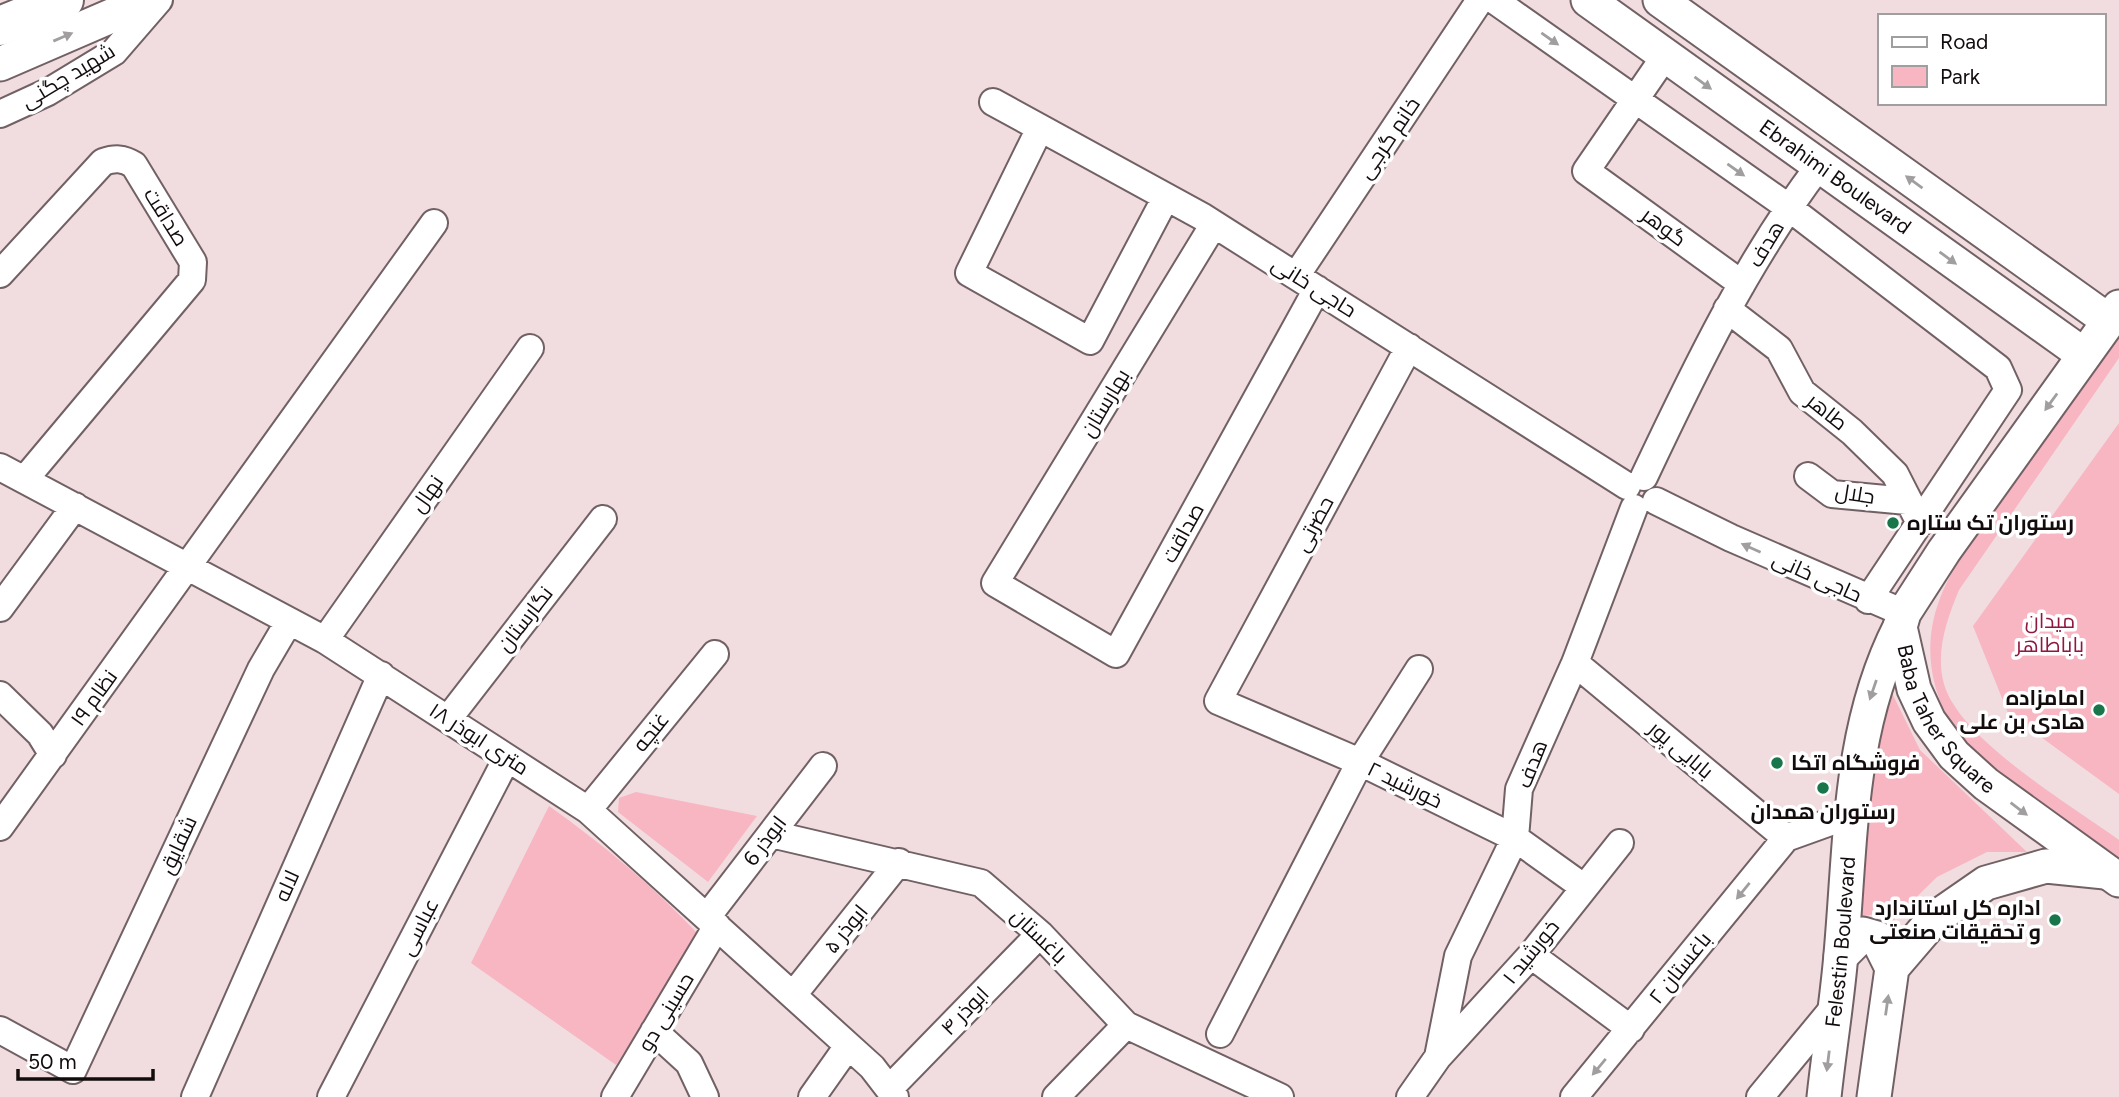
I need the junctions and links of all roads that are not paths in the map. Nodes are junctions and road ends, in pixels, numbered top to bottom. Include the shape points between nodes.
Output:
1 (64, 0) edge
2 (148, 0) edge
3 (159, 0) edge
4 (1480, 0) edge
5 (1494, 0) edge
6 (1588, 0) edge
7 (1660, 0) edge
8 (0, 26) edge
9 (1665, 56) junction
10 (0, 64) edge
11 (1636, 100) junction
12 (993, 102) dead end
13 (0, 114) edge
14 (1040, 128) junction
15 (1819, 166) junction
16 (1166, 197) junction
17 (1788, 207) junction
18 (434, 223) dead end
19 (1214, 225) junction
20 (0, 274) edge
21 (1307, 283) junction
22 (1742, 284) junction
23 (2057, 284) junction
24 (1727, 309) junction
25 (2114, 314) edge
26 (2029, 316) junction
27 (1409, 346) junction
28 (530, 348) dead end
29 (2084, 355) junction
30 (0, 467) edge
31 (1808, 476) dead end
32 (25, 479) junction
33 (1640, 493) junction
34 (75, 506) junction
35 (1913, 512) junction
36 (603, 519) dead end
37 (188, 568) junction
38 (995, 583) joint
39 (1868, 600) junction
40 (0, 608) edge
41 (1902, 620) junction
42 (288, 622) junction
43 (325, 640) junction
44 (715, 654) dead end
45 (1576, 663) junction
46 (1419, 669) dead end
47 (381, 675) junction
48 (0, 695) edge
49 (1218, 701) joint
50 (448, 719) junction
51 (53, 755) junction
52 (507, 758) junction
53 (1360, 762) junction
54 (823, 766) dead end
55 (588, 810) junction
56 (1850, 815) junction
57 (0, 827) edge
58 (771, 834) junction
59 (1515, 838) junction
60 (1786, 838) junction
61 (1620, 843) dead end
62 (900, 863) junction
63 (2114, 876) edge
64 (1582, 886) junction
65 (712, 922) junction
66 (1040, 934) junction
67 (1531, 955) junction
68 (1841, 956) junction
69 (1892, 968) junction
70 (793, 995) junction
71 (1835, 1006) junction
72 (1126, 1025) junction
73 (1631, 1029) junction
74 (0, 1030) edge
75 (654, 1031) junction
76 (1220, 1034) dead end
77 (848, 1046) junction
78 (1438, 1057) junction
79 (892, 1093) edge
80 (1267, 1095) edge
81 (195, 1097) edge
82 (331, 1097) edge
83 (615, 1097) edge
84 (705, 1097) edge
85 (812, 1097) edge
86 (1056, 1097) edge
87 (1410, 1097) edge
88 (1574, 1097) edge
89 (1760, 1097) edge
90 (1824, 1097) edge
91 (1874, 1097) edge

1 - 8 highway
10 -> 2 main road
3 - 13 street, شهید چگنی via 114,52 48,92
4 - 21 street, خانم گرجی
5 -> 11 street
6 - 9 main road, Ebrahimi Boulevard
23 -> 7 main road, Ebrahimi Boulevard
9 - 11 street
9 -> 15 main road, Ebrahimi Boulevard
11 -> 17 street
11 - 22 street, گوهر via 1586,171
12 - 14 street, حاجی خانی
14 - 16 street, حاجی خانی
14 - 16 street via 969,273 1090,341
15 - 17 street, هدف
15 -> 26 main road, Ebrahimi Boulevard
16 - 19 street, حاجی خانی
17 - 22 street, هدف
17 - 35 street via 1998,368 2008,390
18 - 37 street, نظام ۱۹
19 - 21 street, حاجی خانی
19 - 38 street, بهارستان
20 - 32 street, صداقت via 103,162 114,158 134,165 193,262 192,280
21 - 27 street, حاجی خانی
21 - 38 street, صداقت via 1116,654
22 - 24 street, هدف
23 - 25 main road, Ebrahimi Boulevard
23 - 26 main road via 2060,299 2055,307 2041,317
24 - 33 street, هدف
24 - 35 street, طاهر via 1779,349 1802,393 1895,474
25 - 29 main road, Baba Taher Square
26 - 29 main road, Ebrahimi Boulevard
27 - 33 street, حاجی خانی
27 - 49 street, حضرتی
28 - 43 street, نهال
29 -> 41 main road, Baba Taher Square via 1944,551
30 - 32 street, ۱۸ متری ابوذر
31 - 35 street, جلال via 1832,494
32 - 34 street, ۱۸ متری ابوذر
39 -> 33 street, حاجی خانی
33 - 45 street, هدف
34 - 37 street, ۱۸ متری ابوذر
34 - 40 street
35 - 39 street
36 - 50 street, نگارستان
37 - 42 street, ۱۸ متری ابوذر
37 - 51 street, نظام ۱۹
39 - 41 street, حاجی خانی
41 -> 56 main road, Felestin Boulevard via 1869,701
41 -> 63 main road, Baba Taher Square via 1914,689 1928,721 1954,755 1986,785
42 - 43 street, ۱۸ متری ابوذر
42 - 74 street, شقایق via 261,669 73,1070
43 - 47 street, ۱۸ متری ابوذر
44 - 55 street, غنچه
45 - 59 street, هدف via 1519,789
45 - 60 street, بابایی پور
46 - 53 street
47 - 50 street, ۱۸ متری ابوذر
47 - 81 street, لاله
48 - 51 street via 40,734
49 - 53 street, خورشید ۲
50 - 52 street, ۱۸ متری ابوذر
51 - 57 street, نظام ۱۹
52 - 55 street, ۱۸ متری ابوذر
52 - 82 street, عباسی
53 - 59 street, خورشید ۲
53 - 76 street
54 - 58 street, ابوذر 6
55 - 65 street, ۱۸ متری ابوذر
56 - 60 street
56 - 68 main road, Felestin Boulevard
58 - 62 street, باغستان
58 - 65 street, ابوذر 6
59 - 64 street, خورشید ۲
59 - 78 street, هدف via 1458,956
60 -> 73 street, باغستان ۲
61 - 64 street, خورشید ۱
62 - 66 street, باغستان via 981,883
62 - 70 street, ابوذر ۵
63 - 69 main road via 2046,866 1986,883 1934,919
64 - 67 street, خورشید ۱
65 - 70 street, ۱۸ متری ابوذر
65 - 75 street, حسینی دو
66 - 72 street, باغستان
66 - 79 street, ابوذر ۴
67 - 73 street
67 - 78 street, خورشید ۱
68 - 69 main road via 1863,934 1877,938
68 - 71 main road, Felestin Boulevard
91 -> 69 main road
70 - 77 street, ۱۸ متری ابوذر
71 - 89 street
71 -> 90 main road, Felestin Boulevard
72 - 80 street, باغستان
72 - 86 street
73 -> 88 street, باغستان ۲
75 - 83 street, حسینی دو
75 - 84 street via 689,1063
77 - 79 street, ۱۸ متری ابوذر
77 - 85 street
78 - 87 street, هدف

